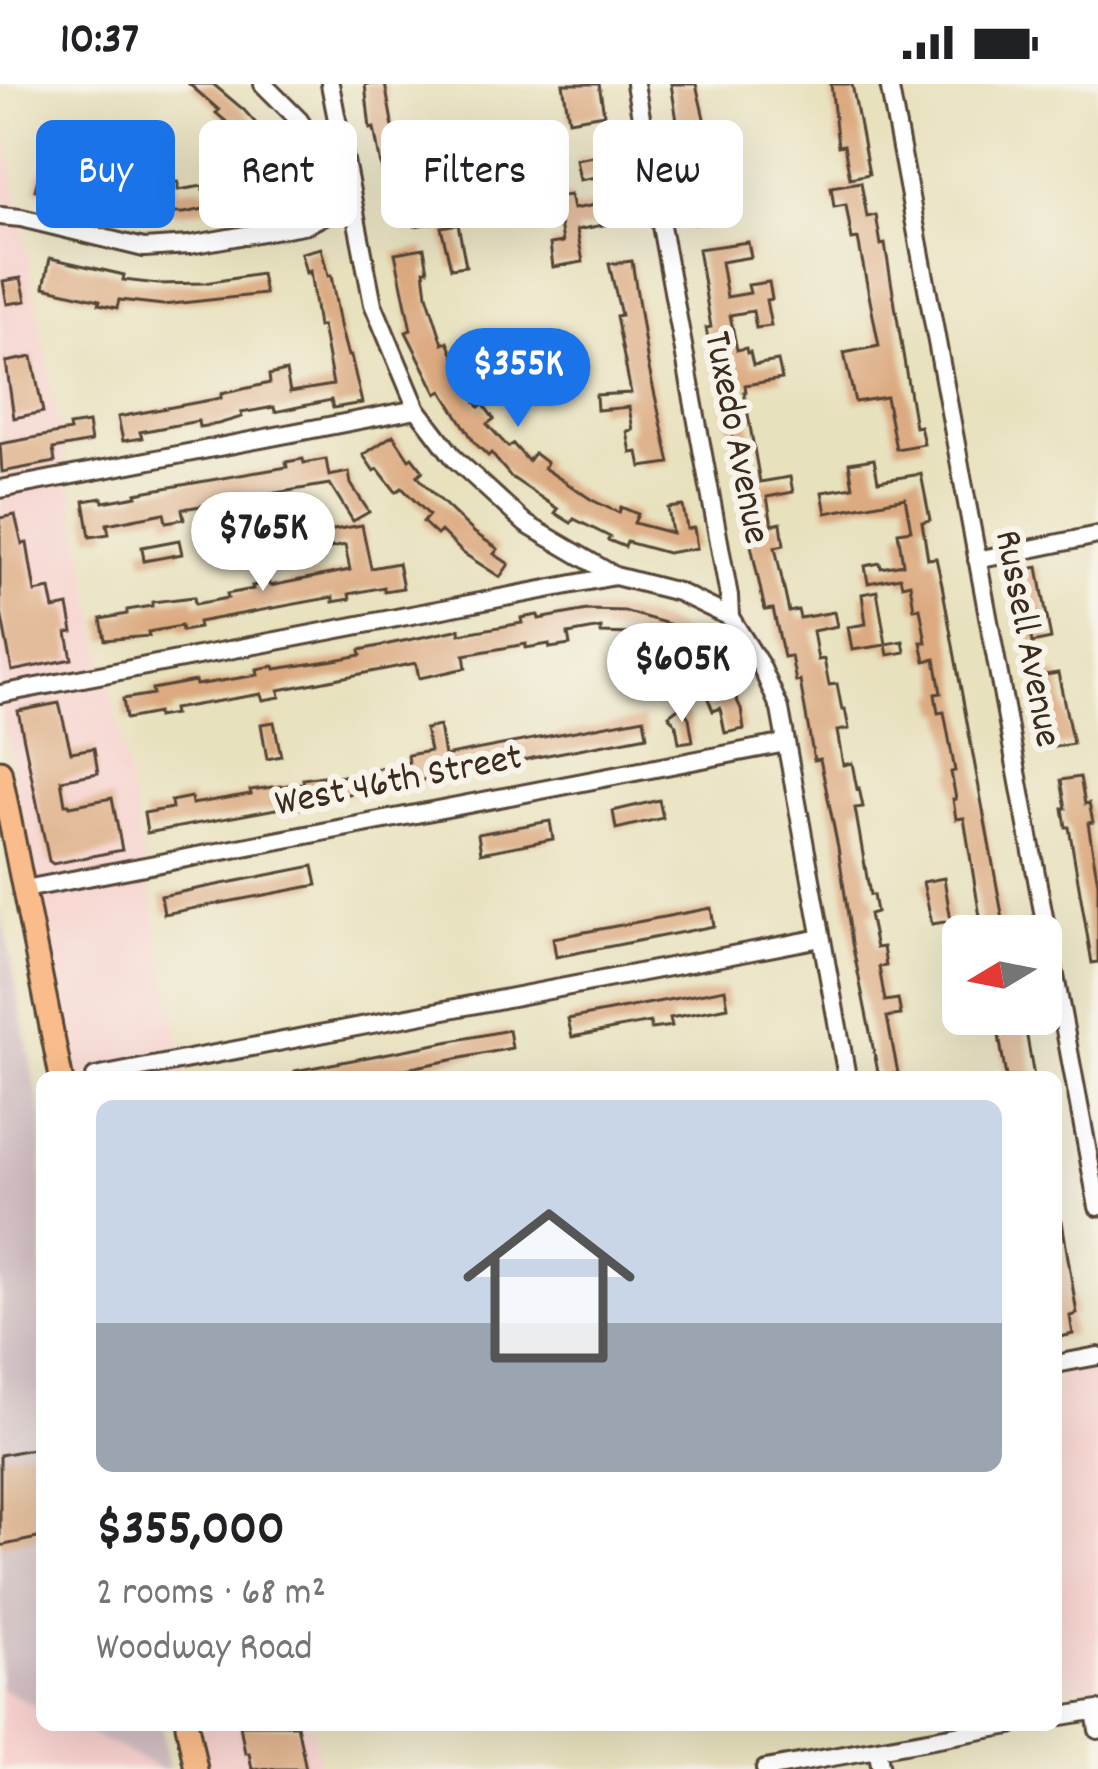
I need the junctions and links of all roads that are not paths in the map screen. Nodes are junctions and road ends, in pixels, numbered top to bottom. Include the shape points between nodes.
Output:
1 (263, 84) edge
2 (330, 84) edge
3 (635, 84) edge
4 (889, 84) edge
5 (299, 120) edge
6 (337, 120) edge
7 (0, 216) edge
8 (357, 226) edge
9 (285, 228) edge
10 (417, 409) junction
11 (0, 489) edge
12 (1098, 535) edge
13 (977, 560) junction
14 (616, 576) junction
15 (730, 617) junction
16 (0, 694) edge
17 (786, 743) junction
18 (0, 771) edge
19 (25, 889) junction
20 (821, 938) junction
21 (60, 1071) edge
22 (126, 1071) edge
23 (846, 1071) edge
24 (1098, 1207) edge
25 (1098, 1356) edge
26 (1062, 1363) edge
27 (1096, 1711) edge
28 (1062, 1717) edge
29 (1098, 1730) edge
30 (188, 1731) edge
31 (956, 1731) edge
32 (877, 1749) junction
33 (196, 1769) edge
34 (765, 1769) edge
35 (881, 1769) edge

1 - 5 street
2 - 6 street
3 - 15 street, Tuxedo Avenue
4 - 13 street, Russell Avenue
7 - 9 street via 144,248
8 - 10 street via 373,304
10 - 11 street
10 - 14 street via 455,459 514,514
12 - 13 street
13 - 24 street, Russell Avenue
14 - 15 street
14 - 16 street
15 - 17 street, Tuxedo Avenue via 761,666
17 - 19 street, West 46th Street
17 - 20 street, Tuxedo Avenue
18 - 19 main road
19 - 21 main road
20 - 22 street
20 - 23 street, Tuxedo Avenue
25 - 26 street
27 - 28 street
27 - 29 street
30 - 33 main road
31 - 32 street
32 - 34 street
32 - 35 street

